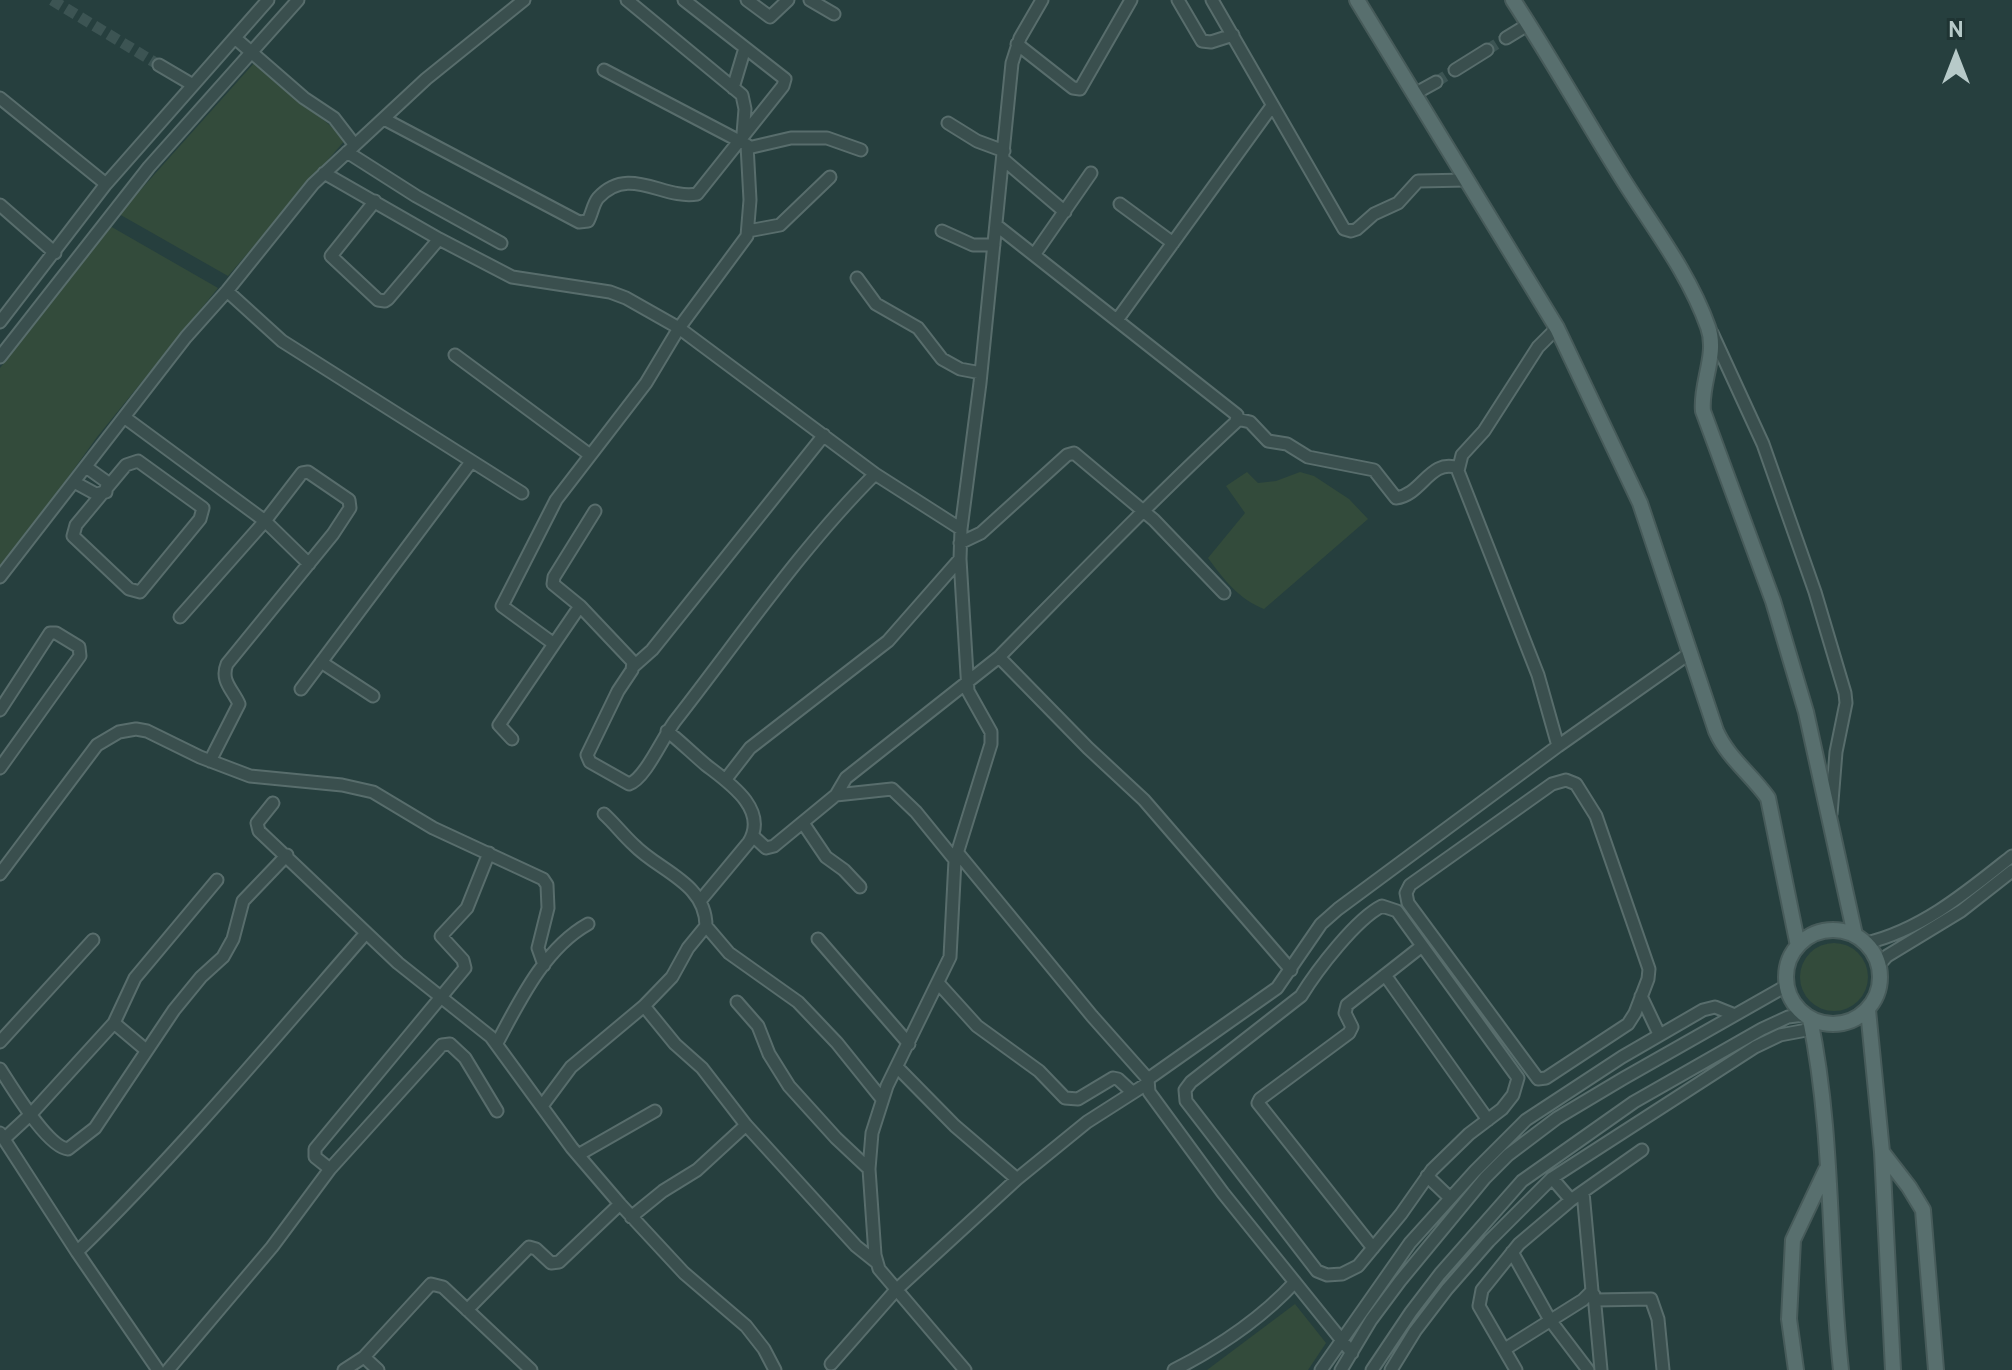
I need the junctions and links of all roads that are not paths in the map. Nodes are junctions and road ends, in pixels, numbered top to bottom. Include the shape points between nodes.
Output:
1 (268, 0) edge
2 (298, 0) edge
3 (524, 0) edge
4 (627, 0) edge
5 (684, 0) edge
6 (747, 0) edge
7 (788, 0) edge
8 (810, 0) edge
9 (1042, 0) edge
10 (1131, 0) edge
11 (1178, 0) edge
12 (1212, 0) edge
13 (1357, 0) edge
14 (1513, 0) edge
15 (834, 14) dead end
16 (1529, 24) junction
17 (1233, 35) junction
18 (235, 38) junction
19 (1506, 38) tunnel mouth
20 (1017, 44) junction
21 (745, 48) junction
22 (1487, 50) tunnel mouth
23 (250, 53) junction
24 (159, 65) tunnel mouth
25 (604, 70) dead end
26 (1455, 70) tunnel mouth
27 (1436, 82) tunnel mouth
28 (193, 85) junction
29 (733, 88) junction
30 (1416, 93) junction
31 (0, 98) edge
32 (1272, 106) junction
33 (384, 119) junction
34 (948, 123) dead end
35 (744, 141) junction
36 (351, 148) junction
37 (861, 150) dead end
38 (1004, 155) junction
39 (324, 173) junction
40 (1091, 173) dead end
41 (830, 177) dead end
42 (1467, 180) junction
43 (106, 184) junction
44 (375, 201) junction
45 (1120, 204) dead end
46 (0, 205) edge
47 (1065, 212) junction
48 (996, 225) junction
49 (748, 231) junction
50 (942, 231) dead end
51 (439, 239) junction
52 (501, 243) dead end
53 (1173, 243) junction
54 (994, 245) junction
55 (55, 253) junction
56 (1034, 255) junction
57 (857, 278) dead end
58 (227, 291) junction
59 (1117, 320) junction
60 (0, 322) edge
61 (679, 328) junction
62 (1557, 328) junction
63 (1710, 329) junction
64 (455, 355) dead end
65 (0, 357) edge
66 (981, 373) junction
67 (124, 417) junction
68 (1237, 419) junction
69 (824, 435) junction
70 (590, 455) junction
71 (471, 462) junction
72 (86, 467) junction
73 (1458, 468) junction
74 (875, 474) junction
75 (74, 482) junction
76 (106, 492) junction
77 (522, 493) dead end
78 (595, 511) dead end
79 (1144, 512) junction
80 (265, 521) junction
81 (961, 529) junction
82 (960, 543) junction
83 (960, 559) junction
84 (309, 564) junction
85 (0, 577) edge
86 (1224, 593) dead end
87 (580, 606) junction
88 (180, 617) dead end
89 (554, 644) junction
90 (1690, 653) junction
91 (999, 657) junction
92 (321, 662) junction
93 (634, 666) junction
94 (967, 683) junction
95 (301, 689) dead end
96 (373, 696) dead end
97 (0, 710) edge
98 (667, 731) junction
99 (512, 739) dead end
100 (1558, 746) junction
101 (210, 761) junction
102 (0, 768) edge
103 (726, 779) junction
104 (836, 795) junction
105 (273, 803) dead end
106 (604, 814) dead end
107 (1831, 820) junction
108 (803, 823) junction
109 (753, 836) junction
110 (489, 853) junction
111 (287, 855) junction
112 (956, 856) junction
113 (2012, 856) edge
114 (2012, 871) edge
115 (0, 874) edge
116 (217, 880) dead end
117 (860, 887) dead end
118 (700, 901) junction
119 (588, 924) dead end
120 (706, 926) junction
121 (366, 933) junction
122 (818, 939) dead end
123 (1861, 939) junction
124 (93, 940) dead end
125 (1422, 946) junction
126 (1798, 946) junction
127 (544, 965) junction
128 (1879, 965) junction
129 (1291, 970) junction
130 (1385, 975) junction
131 (939, 984) junction
132 (1786, 986) junction
133 (1641, 996) junction
134 (441, 997) junction
135 (737, 1002) dead end
136 (644, 1006) junction
137 (1868, 1010) junction
138 (1735, 1015) junction
139 (1809, 1021) junction
140 (114, 1023) junction
141 (1659, 1034) junction
142 (0, 1042) edge
143 (497, 1043) junction
144 (909, 1044) junction
145 (146, 1050) junction
146 (897, 1067) junction
147 (0, 1069) edge
148 (1148, 1081) junction
149 (1132, 1092) junction
150 (1650, 1092) junction
151 (882, 1099) junction
152 (542, 1106) junction
153 (1659, 1108) junction
154 (497, 1111) dead end
155 (655, 1111) dead end
156 (31, 1114) junction
157 (1488, 1120) junction
158 (746, 1125) junction
159 (2, 1136) edge
160 (1642, 1150) dead end
161 (1882, 1152) junction
162 (578, 1155) junction
163 (1828, 1166) junction
164 (330, 1169) junction
165 (869, 1169) junction
166 (1427, 1176) junction
167 (1552, 1178) junction
168 (1017, 1179) junction
169 (1583, 1192) junction
170 (1450, 1198) junction
171 (1571, 1200) junction
172 (620, 1204) junction
173 (631, 1217) junction
174 (1373, 1248) junction
175 (77, 1252) junction
176 (1512, 1252) junction
177 (876, 1262) junction
178 (1295, 1282) junction
179 (896, 1290) junction
180 (1594, 1296) junction
181 (467, 1310) junction
182 (1550, 1320) junction
183 (1341, 1339) junction
184 (1505, 1349) junction
185 (1352, 1353) junction
186 (364, 1357) junction
187 (831, 1364) dead end
188 (1179, 1369) edge
189 (158, 1370) edge
190 (168, 1370) edge
191 (344, 1370) edge
192 (378, 1370) edge
193 (531, 1370) edge
194 (775, 1370) edge
195 (965, 1370) edge
196 (1321, 1370) edge
197 (1341, 1370) edge
198 (1372, 1370) edge
199 (1391, 1370) edge
200 (1516, 1370) edge
201 (1587, 1370) edge
202 (1601, 1370) edge
203 (1663, 1370) edge
204 (1796, 1370) edge
205 (1841, 1370) edge
206 (1893, 1370) edge
207 (1936, 1370) edge

1 - 18 street
2 - 23 street
3 - 33 street
4 - 29 street
5 - 21 street
6 - 7 street via 770,17
8 - 15 street
9 - 20 street
10 - 20 street via 1080,89
11 - 17 street via 1202,41
12 - 17 street
13 - 30 main road
14 - 16 main road
16 - 19 street
16 - 63 main road via 1666,244
17 - 32 street
18 - 23 street
18 - 28 street
20 - 38 street
21 - 29 street
21 - 35 street via 782,75 785,83
22 - 26 street
23 - 36 street via 334,118
23 - 65 street via 149,167
24 - 28 street
25 - 35 street
27 - 30 street
28 - 43 street
29 - 35 street via 745,103
30 - 42 main road
31 - 43 street
32 - 42 street via 1344,229 1357,229 1398,203 1418,181
32 - 53 street
33 - 35 street via 584,222 598,198 623,183 697,194
33 - 36 street
34 - 38 street
35 - 37 street via 827,138
35 - 49 street
36 - 39 street
36 - 52 street via 416,196
38 - 47 street
38 - 48 street
39 - 44 street
39 - 58 street
40 - 47 street
41 - 49 street via 783,223
42 - 62 main road
43 - 55 street
44 - 51 street
44 - 51 street via 331,256 378,300 388,299
45 - 53 street
46 - 55 street
47 - 56 street
48 - 54 street
48 - 56 street
49 - 61 street
50 - 54 street via 973,245
51 - 61 street via 512,277 610,292
53 - 59 street
54 - 66 street
55 - 60 street
56 - 59 street
57 - 66 street via 876,304 918,328 942,359
58 - 67 street
58 - 71 street via 282,341
59 - 68 street
61 - 69 street
61 - 70 street via 646,383
62 - 73 street via 1538,347
62 - 90 main road via 1640,503
63 - 107 main road via 1703,411 1773,601
63 - 107 street via 1763,444 1845,693
64 - 70 street
66 - 81 street
67 - 72 street
67 - 80 street
68 - 73 street via 1250,422 1268,441 1287,444 1308,457 1374,470 1396,498 1415,489 1438,467
68 - 79 street
69 - 74 street
69 - 93 street
70 - 89 street via 556,500 502,606
71 - 77 street
71 - 92 street
72 - 75 street
72 - 76 street via 107,482
73 - 100 street via 1538,675
74 - 81 street
74 - 98 street via 807,548
75 - 76 street via 96,494
75 - 85 street
76 - 76 street via 126,465 138,461 203,508 200,519 140,592 129,589 73,536 76,525
78 - 87 street via 553,581
79 - 82 street via 1078,454 1070,453 981,533
79 - 86 street
79 - 91 street
80 - 84 street
80 - 84 street via 305,472 347,497 351,504 345,518
80 - 88 street
81 - 82 street
82 - 83 street
83 - 94 street
83 - 103 street via 894,636 750,748
84 - 101 street via 227,664 226,684 239,704
87 - 89 street
87 - 93 street
89 - 99 street via 499,725
90 - 100 street
90 - 126 main road via 1723,747 1768,798
91 - 94 street
91 - 129 street via 1144,800
92 - 95 street
92 - 96 street
93 - 98 street via 587,759 633,783
94 - 104 street via 846,778
94 - 112 street via 991,738
97 - 102 street via 50,633 79,647 80,656
98 - 103 street
100 - 129 street via 1329,916
101 - 110 street via 256,778 373,792
101 - 115 street via 147,731 108,737
103 - 109 street via 753,815
104 - 108 street
104 - 112 street via 892,789
105 - 111 street via 257,827
106 - 118 street
107 - 123 main road
108 - 109 street via 769,848
108 - 117 street via 826,857
109 - 118 street
110 - 127 street via 547,885 548,908 538,948
110 - 134 street via 467,908 442,933 465,968
111 - 121 street
111 - 145 street via 243,901 227,952 201,977
112 - 131 street via 951,951
112 - 148 street
113 - 123 street via 1924,919 1888,938
114 - 128 street
116 - 140 street via 135,978
118 - 120 street
119 - 127 street via 565,939
120 - 136 street via 672,977
120 - 151 street via 734,957 798,1002
121 - 134 street
121 - 175 street
122 - 144 street
123 - 126 main road via 1833,930 1811,935
123 - 128 main road
124 - 142 street
125 - 130 street
125 - 157 street via 1517,1075 1513,1095
125 - 174 street via 1397,911 1377,909 1351,932 1301,996 1185,1090 1186,1101 1317,1271 1347,1272
126 - 132 main road via 1789,958
127 - 143 street
128 - 137 main road via 1880,987
129 - 148 street via 1277,988
130 - 157 street
130 - 174 street via 1347,1005 1349,1033 1258,1103
131 - 144 street
131 - 149 street via 977,1026 1039,1071 1065,1098 1078,1099 1113,1078
132 - 138 street
132 - 139 main road
133 - 133 street via 1649,969 1596,816 1572,781 1552,784 1407,889 1408,903 1538,1079 1628,1024
133 - 141 street
134 - 143 street
134 - 164 street via 315,1149 315,1157
135 - 165 street via 758,1026 789,1086
136 - 152 street via 571,1067
136 - 158 street
137 - 139 main road via 1850,1022
137 - 161 main road
138 - 141 street via 1709,1008
138 - 185 street via 1557,1118 1508,1155 1408,1271
139 - 150 street via 1788,1017
139 - 153 street
139 - 163 main road via 1817,1051
140 - 145 street
140 - 156 street
141 - 170 street via 1526,1120
143 - 152 street
144 - 146 street
145 - 156 street via 95,1128 68,1149 58,1147
146 - 151 street
146 - 168 street
147 - 156 street
148 - 149 street
148 - 178 street via 1149,1092
149 - 168 street
150 - 153 street
150 - 198 street via 1522,1181 1440,1274
151 - 165 street
152 - 162 street
153 - 167 street
154 - 164 street via 465,1058 450,1044 442,1045
155 - 162 street
156 - 159 street
157 - 166 street
158 - 173 street via 697,1170
158 - 177 street
159 - 175 street
160 - 169 street
161 - 206 main road
161 - 207 main road via 1923,1210
162 - 172 street
163 - 204 main road via 1793,1240 1789,1319
163 - 205 main road
164 - 190 street
165 - 177 street
166 - 170 street
166 - 174 street
167 - 171 street
167 - 199 street via 1447,1289
168 - 179 street
169 - 171 street
169 - 180 street
170 - 183 street via 1410,1243
171 - 176 street
172 - 173 street
172 - 181 street via 559,1262 551,1263 529,1247
173 - 194 street via 684,1273 746,1326
175 - 189 street
176 - 182 street
176 - 184 street via 1478,1300
177 - 179 street
178 - 183 street
178 - 188 street via 1276,1303
179 - 187 street
179 - 195 street
180 - 182 street
180 - 202 street
180 - 203 street via 1651,1299
181 - 186 street via 443,1287 431,1284
181 - 193 street
182 - 184 street
182 - 201 street
183 - 185 street
183 - 196 street
184 - 200 street
185 - 197 street
186 - 191 street
186 - 192 street

